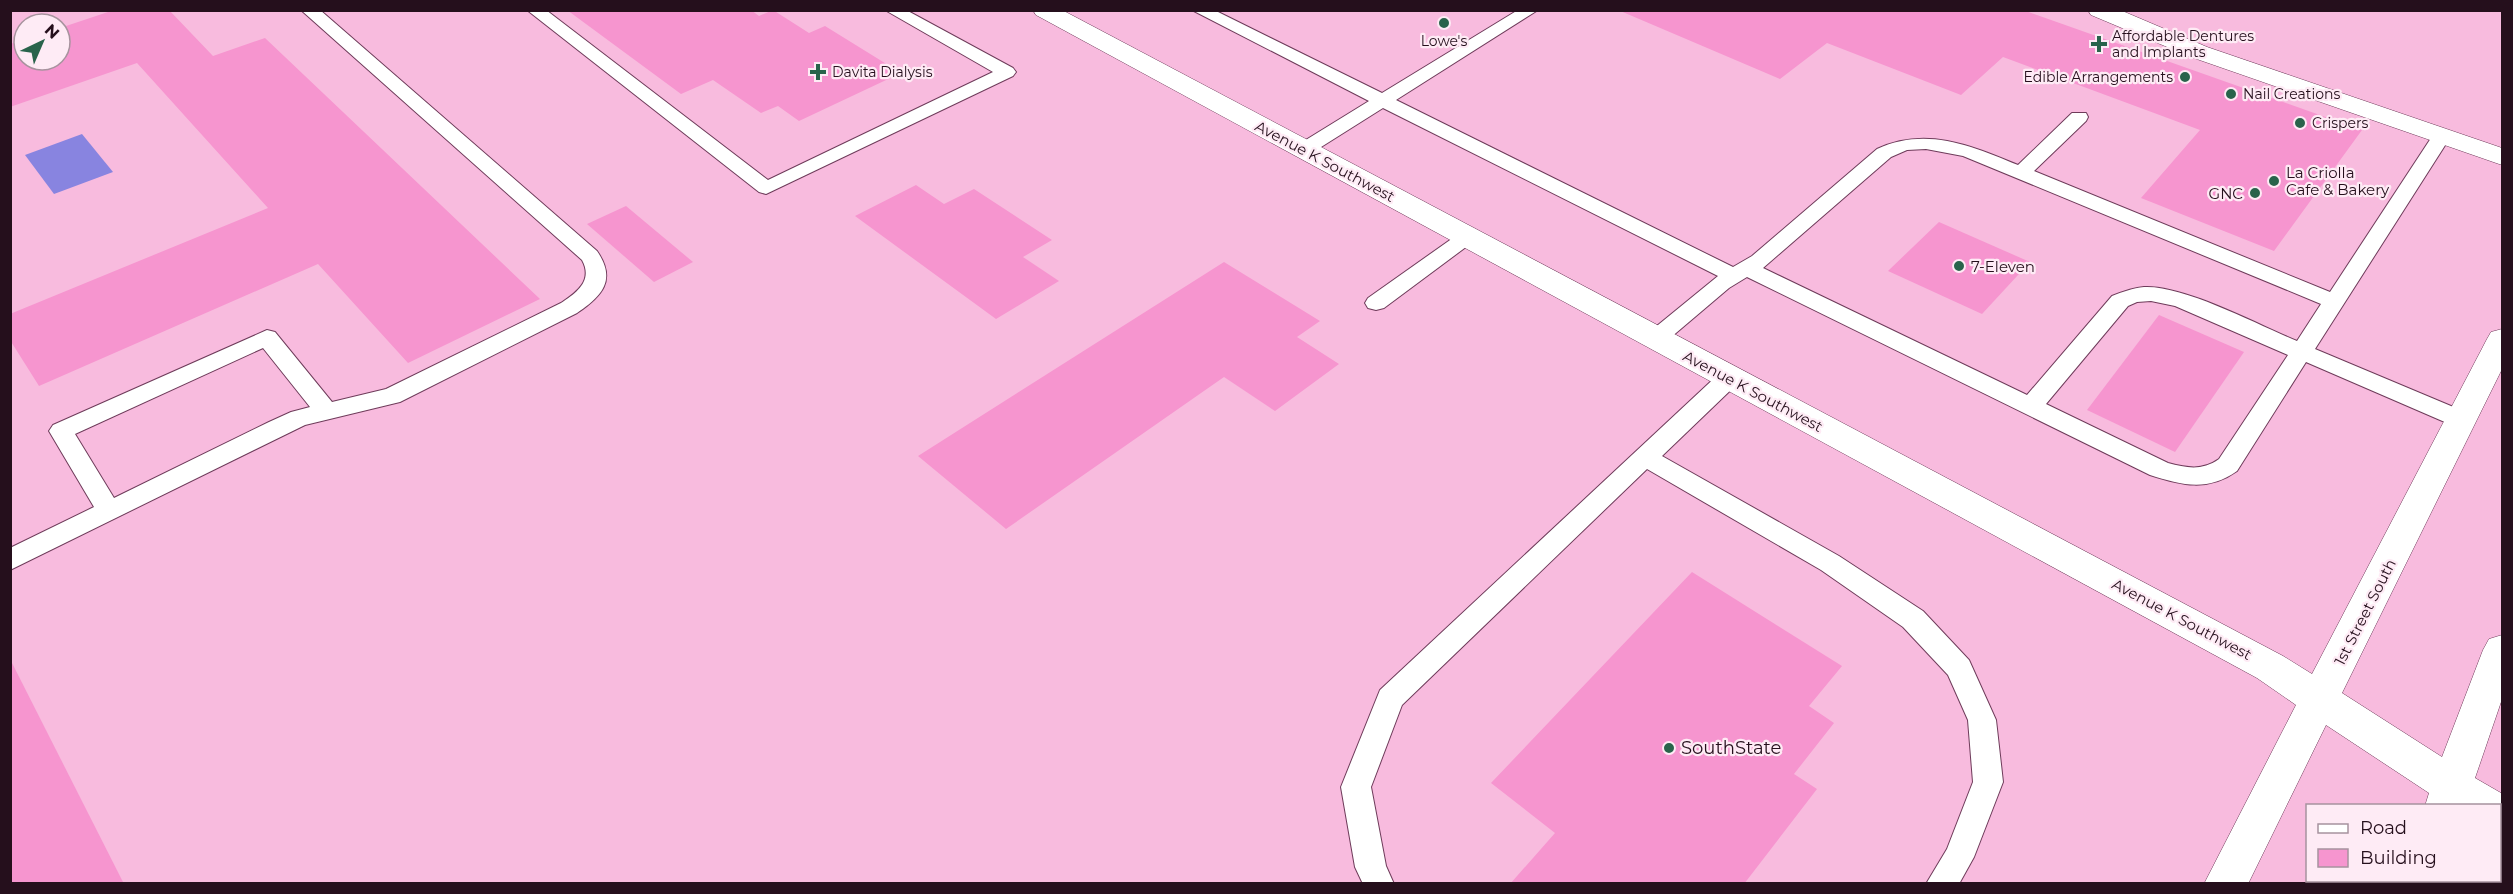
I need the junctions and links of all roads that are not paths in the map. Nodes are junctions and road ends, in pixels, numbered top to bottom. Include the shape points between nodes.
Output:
1 (309, 10) edge
2 (535, 10) edge
3 (893, 10) edge
4 (1044, 10) edge
5 (1200, 10) edge
6 (1530, 10) edge
7 (2099, 10) edge
8 (1382, 101) junction
9 (2079, 117) dead end
10 (2442, 136) junction
11 (1303, 150) junction
12 (2502, 157) edge
13 (2021, 173) junction
14 (1467, 237) junction
15 (1742, 273) junction
16 (2333, 301) junction
17 (1376, 303) dead end
18 (1655, 339) junction
19 (2502, 339) edge
20 (2300, 351) junction
21 (1729, 378) junction
22 (2030, 406) junction
23 (326, 411) junction
24 (2462, 420) junction
25 (1645, 457) junction
26 (109, 511) junction
27 (10, 560) edge
28 (2502, 650) edge
29 (2320, 698) junction
30 (2461, 799) edge
31 (1378, 884) edge
32 (1941, 884) edge
33 (2225, 884) edge

1 - 23 lane via 590,256 598,276 583,299 569,308 418,385 366,404
2 - 3 lane via 766,188 1007,72
4 - 11 street, Avenue K Southwest
5 - 8 lane
6 - 8 lane
7 - 10 street via 2199,52
8 - 11 lane
8 - 15 lane
9 - 13 lane
10 - 12 street
10 - 16 lane
11 - 14 street, Avenue K Southwest
13 - 15 lane via 1970,152 1938,144 1894,148
13 - 16 lane
14 - 17 lane
14 - 18 street, Avenue K Southwest
15 - 18 lane via 1716,287
15 - 22 lane
16 - 20 lane
18 - 21 street, Avenue K Southwest
19 - 24 street, 1st Street South
20 - 22 lane via 2183,302 2145,293 2131,295 2120,301
20 - 22 lane via 2228,465 2217,474 2199,478 2159,469
20 - 24 lane
21 - 25 lane
21 - 29 street, Avenue K Southwest via 2270,667
23 - 26 lane via 277,428
23 - 26 lane via 267,337 61,431
24 - 29 street, 1st Street South
25 - 31 lane via 1390,698 1356,787 1371,867
25 - 32 lane via 1830,563 1912,619 1959,668 1982,720 1988,782 1959,857
26 - 27 lane
28 - 30 street via 2469,736
29 - 30 street, Avenue K Southwest
29 - 33 street, 1st Street South

